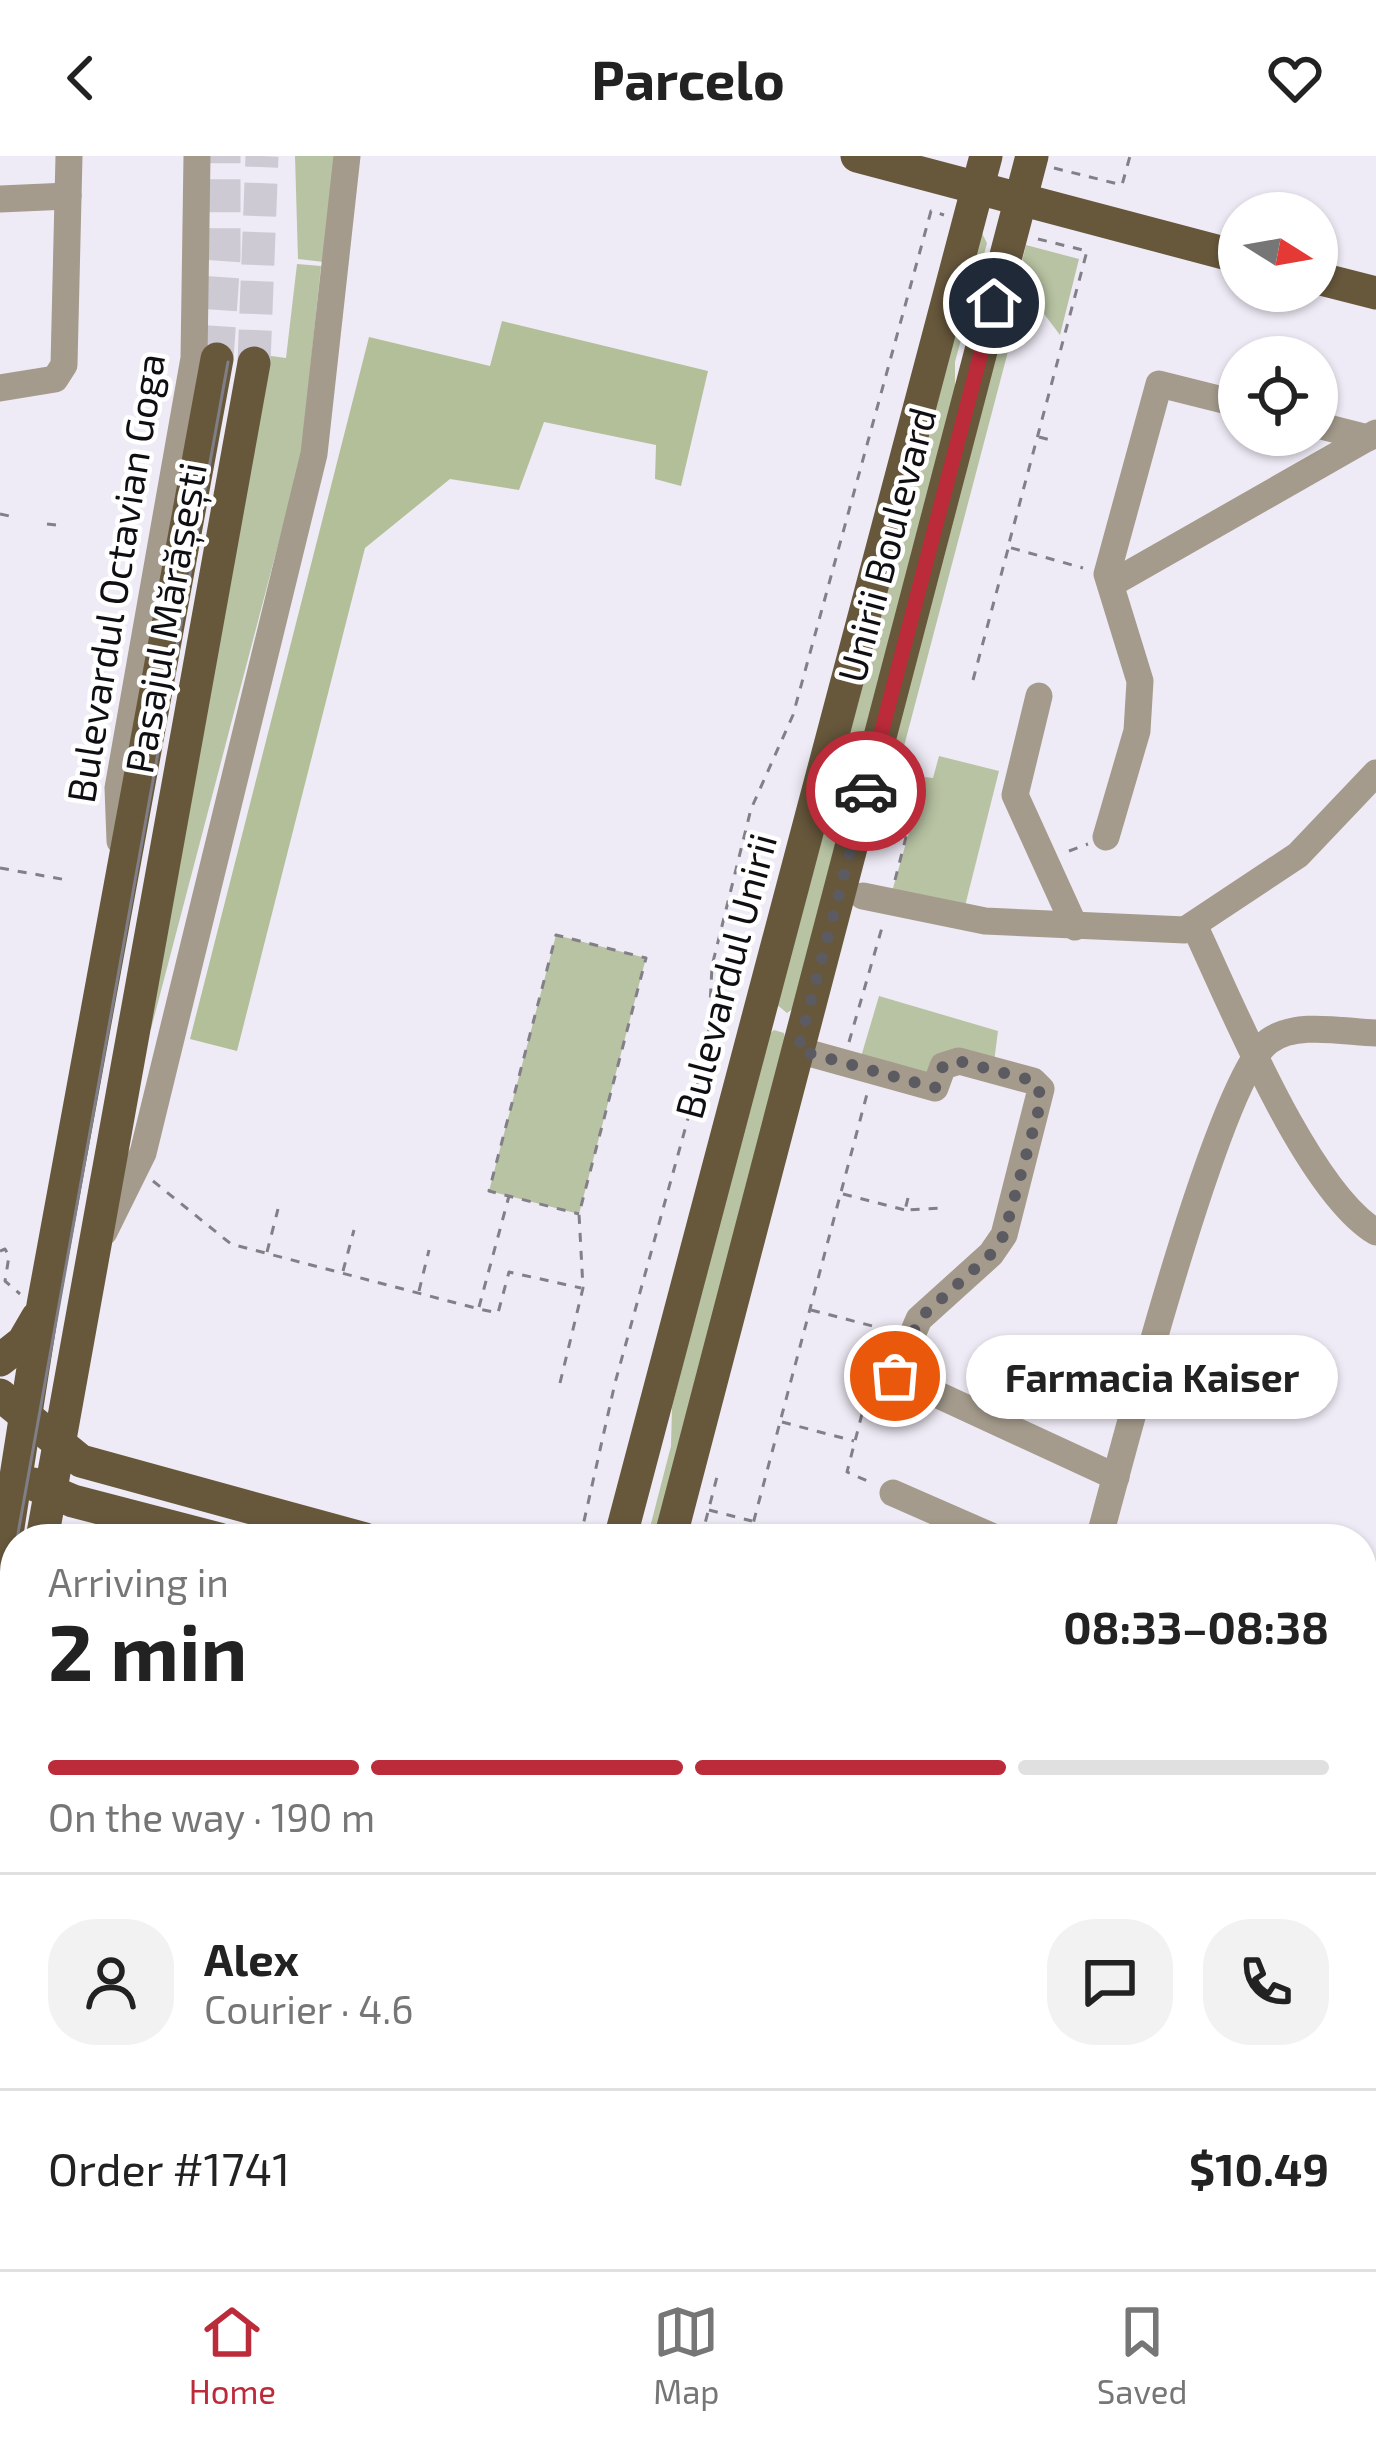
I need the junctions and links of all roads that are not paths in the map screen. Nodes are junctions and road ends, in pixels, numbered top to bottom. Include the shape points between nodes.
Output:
1 (69, 156) edge
2 (197, 156) edge
3 (347, 156) edge
4 (857, 156) edge
5 (1032, 156) edge
6 (982, 172) edge
7 (68, 196) junction
8 (1021, 198) junction
9 (0, 200) edge
10 (1218, 251) edge
11 (1338, 283) edge
12 (1376, 293) edge
13 (217, 359) tunnel mouth
14 (254, 363) tunnel mouth
15 (0, 388) edge
16 (1218, 399) edge
17 (1338, 428) edge
18 (1372, 435) edge
19 (1111, 584) junction
20 (1039, 696) dead end
21 (823, 773) junction
22 (1376, 773) edge
23 (867, 785) junction
24 (1106, 837) road end
25 (122, 880) junction
26 (876, 899) road end
27 (1195, 926) junction
28 (1075, 927) junction
29 (759, 1017) junction
30 (1376, 1033) edge
31 (801, 1039) junction
32 (1255, 1053) junction
33 (1376, 1232) edge
34 (94, 1252) junction
35 (43, 1305) junction
36 (0, 1360) edge
37 (0, 1395) edge
38 (25, 1419) junction
39 (58, 1448) junction
40 (9, 1462) edge
41 (1116, 1477) junction
42 (893, 1493) road end
43 (50, 1494) junction
44 (4, 1524) edge
45 (45, 1524) edge
46 (145, 1524) edge
47 (309, 1524) edge
48 (624, 1524) edge
49 (674, 1524) edge
50 (964, 1524) edge
51 (1103, 1524) edge

1 - 7 street
2 - 25 street, Bulevardul Octavian Goga via 194,358 118,788
3 - 34 street via 314,454 143,1153
4 - 6 main road
5 - 8 main road
6 - 8 main road
6 - 21 main road, Bulevardul Unirii
7 - 9 street
7 - 15 street via 64,365 55,379
8 - 10 main road
8 - 23 main road, Unirii Boulevard
11 - 12 main road
13 - 25 main road, Pasajul Mărășești
14 - 34 main road, Pasajul Mărășești
16 - 19 street via 1159,384
17 - 18 street
18 - 19 street
19 - 24 street via 1140,681 1137,731
20 - 28 street via 1015,795
21 - 23 main road
21 - 29 main road, Bulevardul Unirii
22 - 27 street via 1298,855
23 - 31 main road, Unirii Boulevard
25 - 35 main road, Bulevardul Octavian Goga
26 - 28 street via 962,918
27 - 28 street
27 - 32 street
29 - 31 main road
29 - 48 main road, Bulevardul Unirii
30 - 32 street via 1297,1031
31 - 41 street via 843,1062 935,1088 943,1066 959,1061 1041,1089 1004,1235 919,1319 895,1376
31 - 49 main road, Unirii Boulevard
32 - 33 street via 1324,1179
32 - 41 street via 1171,1286
34 - 39 main road
35 - 36 main road via 23,1342
35 - 38 main road, Bulevardul Octavian Goga
37 - 38 main road
38 - 39 main road
38 - 40 main road, Bulevardul Octavian Goga
39 - 43 main road
39 - 47 main road via 90,1465
40 - 43 main road
40 - 44 main road, Bulevardul Octavian Goga
41 - 51 street
42 - 50 street
43 - 45 main road
43 - 46 main road

